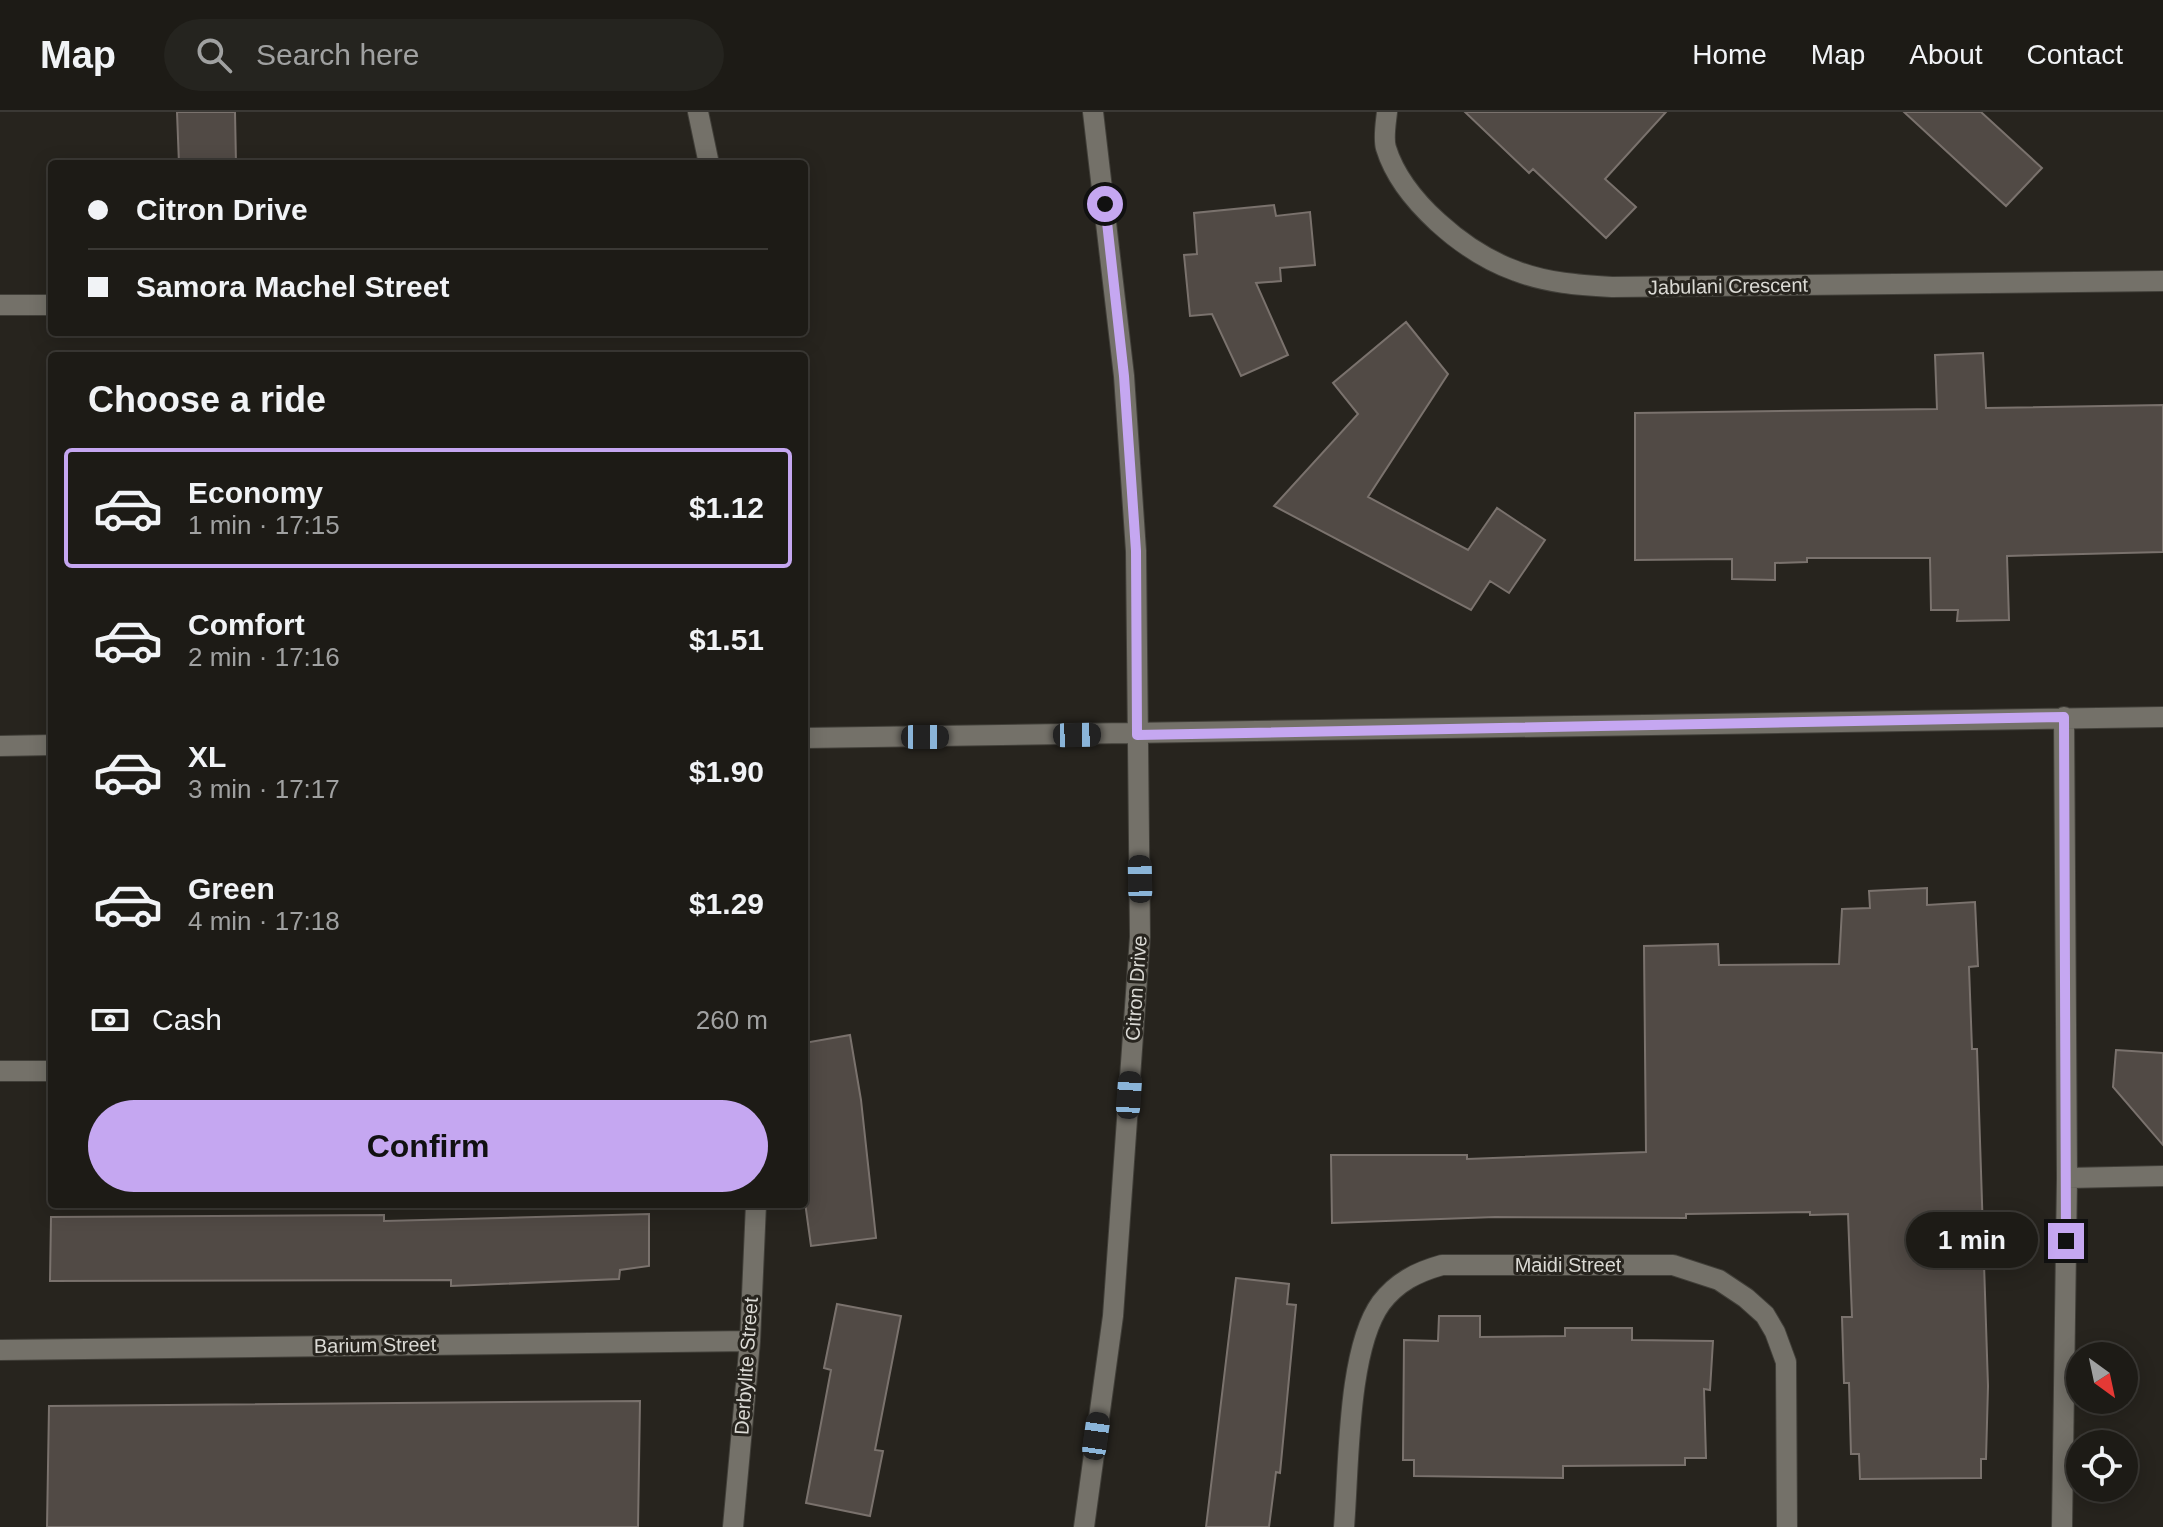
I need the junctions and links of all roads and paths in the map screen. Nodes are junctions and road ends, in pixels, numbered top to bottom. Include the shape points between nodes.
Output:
1 (698, 112) edge
2 (1093, 112) edge
3 (1387, 112) edge
4 (708, 160) edge
5 (2163, 281) edge
6 (0, 305) edge
7 (48, 305) edge
8 (2064, 717) junction
9 (2163, 717) edge
10 (1137, 735) junction
11 (808, 738) edge
12 (48, 745) edge
13 (0, 746) edge
14 (0, 1071) edge
15 (48, 1071) edge
16 (2163, 1176) edge
17 (2067, 1178) junction
18 (756, 1208) edge
19 (750, 1341) junction
20 (0, 1350) edge
21 (733, 1527) edge
22 (1084, 1527) edge
23 (1344, 1527) edge
24 (1787, 1527) edge
25 (2062, 1527) edge

1 - 4 street
2 - 10 street, Citron Drive via 1126,408 1136,551
3 - 5 street, Jabulani Crescent via 1385,146 1403,186 1430,215 1513,271 1561,284
6 - 7 street
8 - 9 street
8 - 10 street
8 - 17 street
10 - 11 street
10 - 22 street, Citron Drive via 1139,952 1113,1316
12 - 13 street
14 - 15 street
16 - 17 street
17 - 25 street
18 - 19 street, Derbylite Street
19 - 20 street, Barium Street
19 - 21 street, Derbylite Street
23 - 24 street, Maidi Street via 1359,1360 1380,1305 1395,1288 1416,1273 1442,1265 1673,1265 1719,1280 1765,1315 1775,1332 1788,1386

